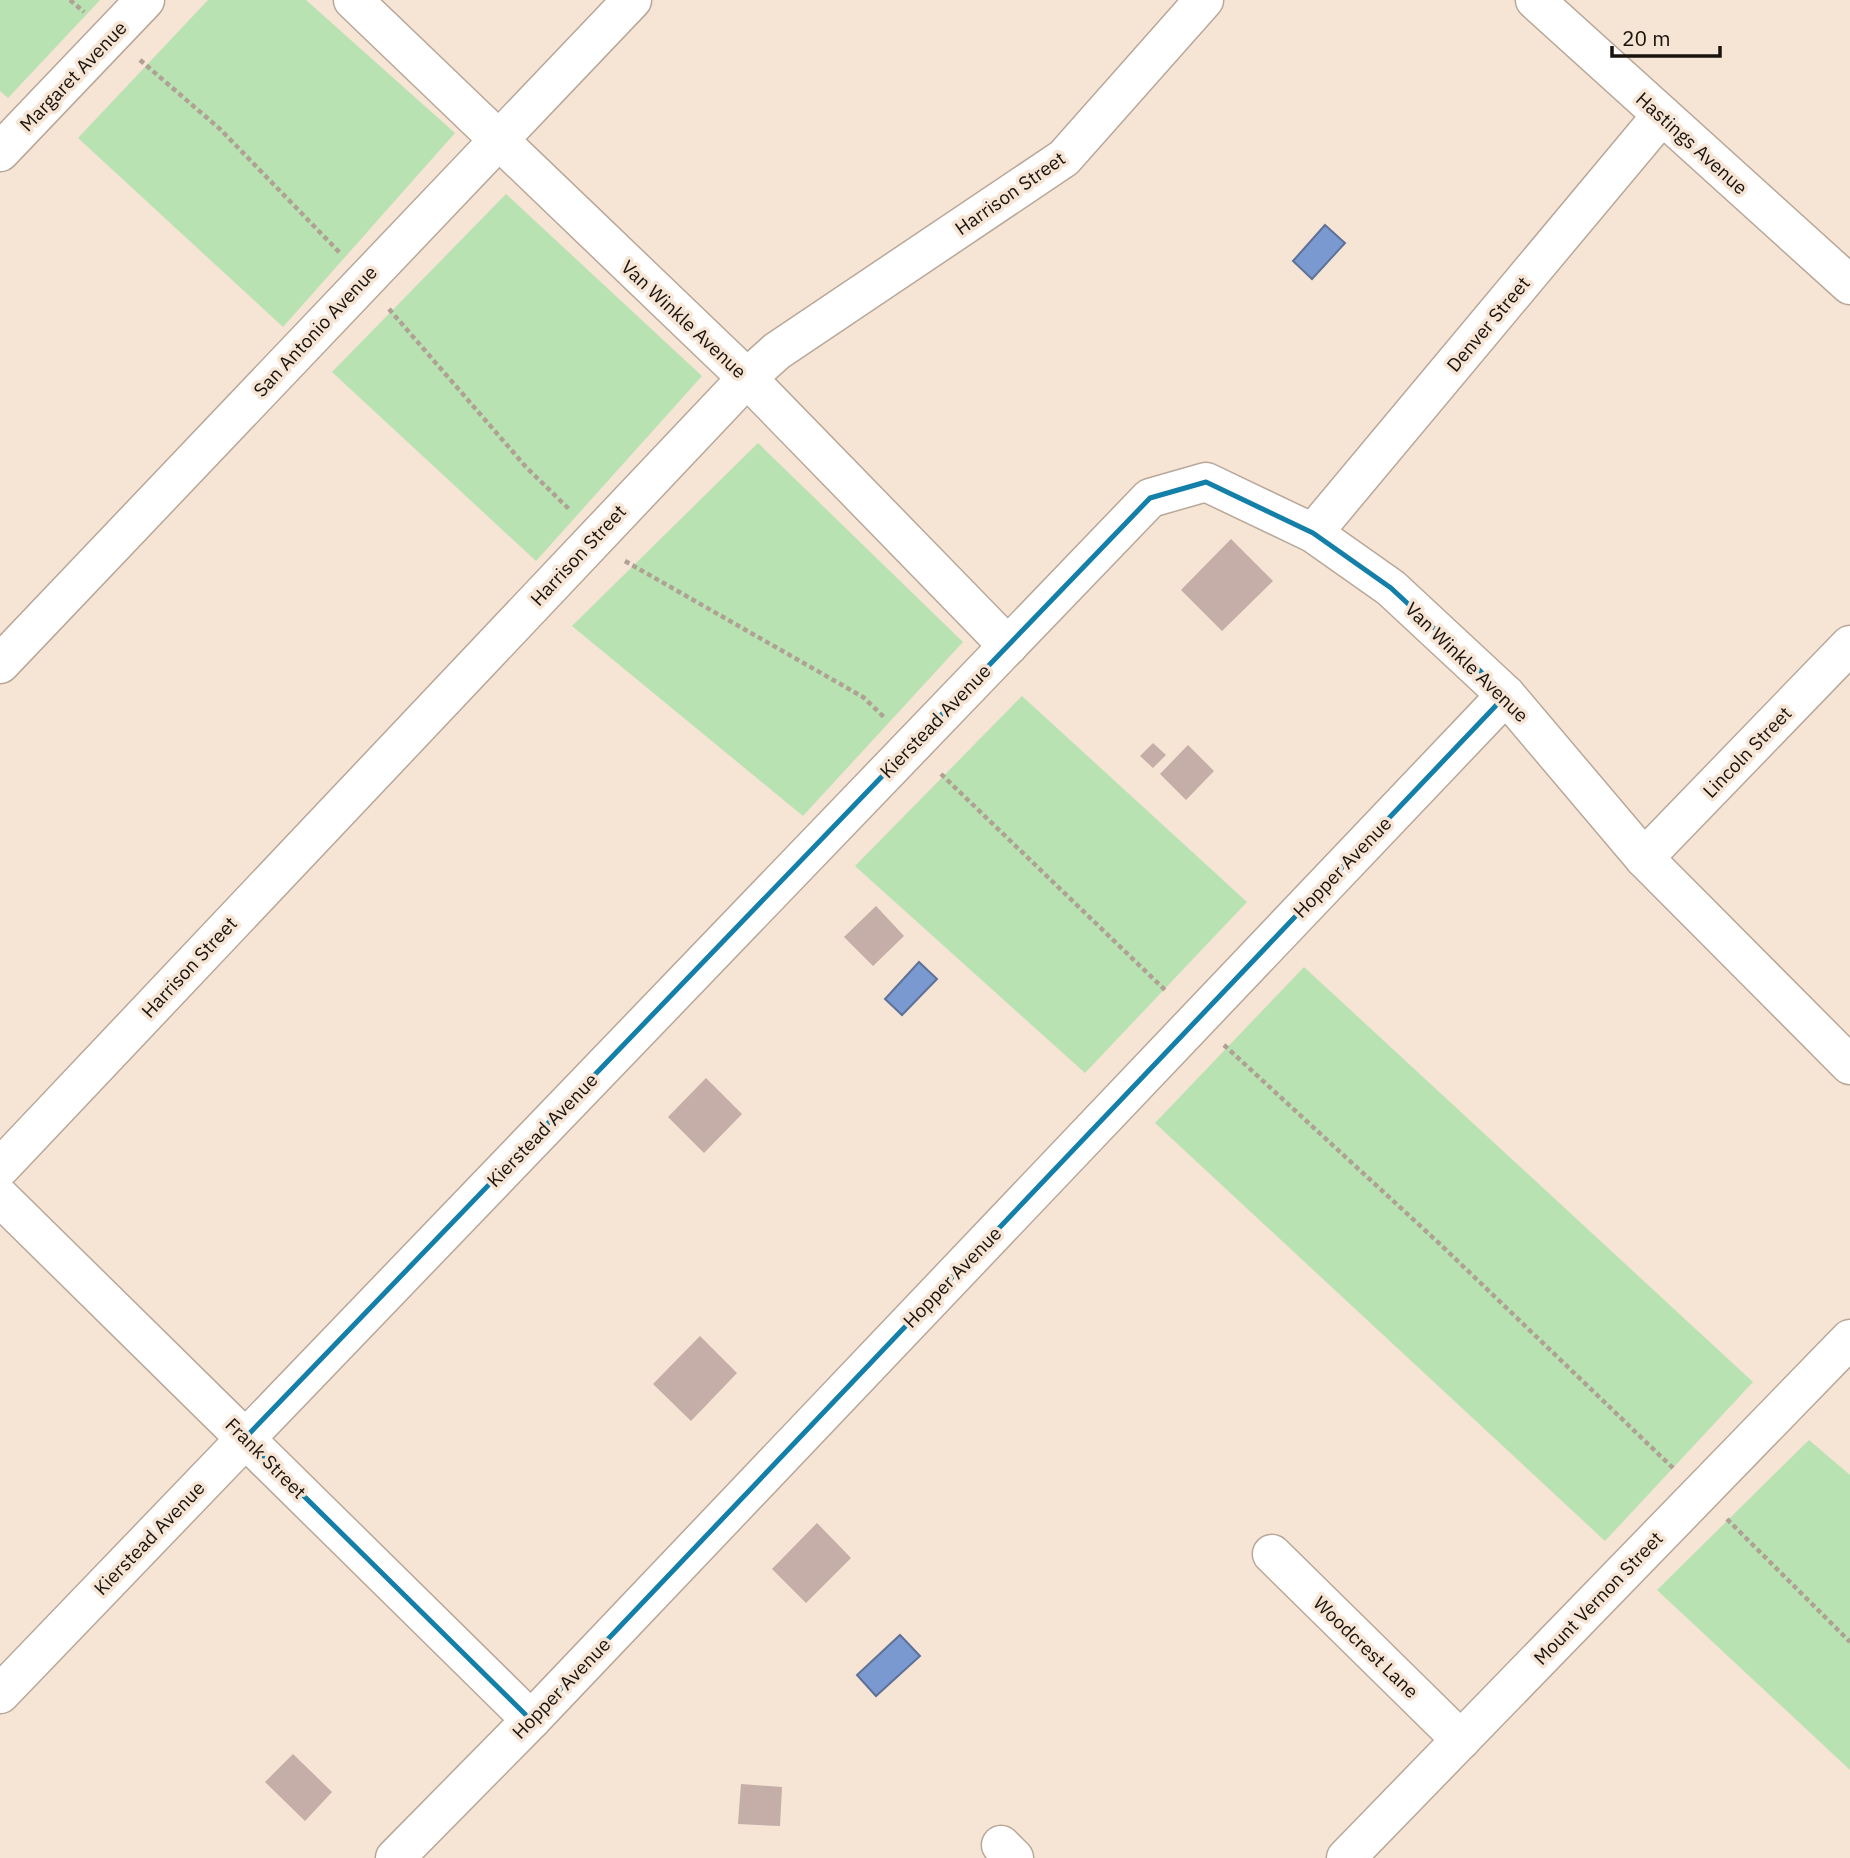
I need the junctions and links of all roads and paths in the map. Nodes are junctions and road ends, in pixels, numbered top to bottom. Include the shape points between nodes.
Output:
1 (145, 0) edge
2 (353, 0) edge
3 (632, 0) edge
4 (1204, 0) edge
5 (1535, 0) edge
6 (134, 55) dead end
7 (1662, 115) junction
8 (497, 140) junction
9 (0, 152) edge
10 (340, 254) dead end
11 (1850, 285) edge
12 (386, 306) dead end
13 (747, 378) junction
14 (578, 518) dead end
15 (1313, 533) junction
16 (622, 559) dead end
17 (1085, 566) joint
18 (1850, 645) edge
19 (1007, 646) junction
20 (0, 664) edge
21 (1506, 695) junction
22 (891, 724) dead end
23 (941, 774) dead end
24 (1644, 858) junction
25 (1165, 990) dead end
26 (1218, 1039) dead end
27 (1850, 1065) edge
28 (0, 1168) edge
29 (0, 1197) edge
30 (1850, 1339) edge
31 (245, 1438) junction
32 (1674, 1469) dead end
33 (1718, 1511) dead end
34 (1272, 1555) dead end
35 (1850, 1642) edge
36 (0, 1694) edge
37 (531, 1720) junction
38 (1461, 1740) junction
39 (413, 1852) edge
40 (1346, 1858) edge

1 - 9 street, Margaret Avenue
2 - 8 street, Van Winkle Avenue
3 - 8 street, San Antonio Avenue
4 - 13 street, Harrison Street via 1064,158 776,351
5 - 7 street, Hastings Avenue
6 - 10 path via 220,129
7 - 11 street, Hastings Avenue
7 - 15 street, Denver Street
8 - 13 street, Van Winkle Avenue
8 - 20 street, San Antonio Avenue
12 - 14 path via 526,467
13 - 19 street, Van Winkle Avenue
13 - 28 street, Harrison Street
15 - 17 street, Van Winkle Avenue via 1206,482 1150,498
15 - 21 street, Van Winkle Avenue via 1391,587
16 - 22 path via 863,697
17 - 19 street, Kierstead Avenue
18 - 24 street, Lincoln Street
19 - 31 street, Kierstead Avenue
21 - 24 street, Van Winkle Avenue
21 - 37 street, Hopper Avenue
23 - 25 path
24 - 27 street, Van Winkle Avenue
26 - 32 path
29 - 31 street, Frank Street
30 - 38 street, Mount Vernon Street
31 - 36 street, Kierstead Avenue
31 - 37 street, Frank Street
33 - 35 path
34 - 38 street, Woodcrest Lane
37 - 39 street, Hopper Avenue
38 - 40 street, Mount Vernon Street

